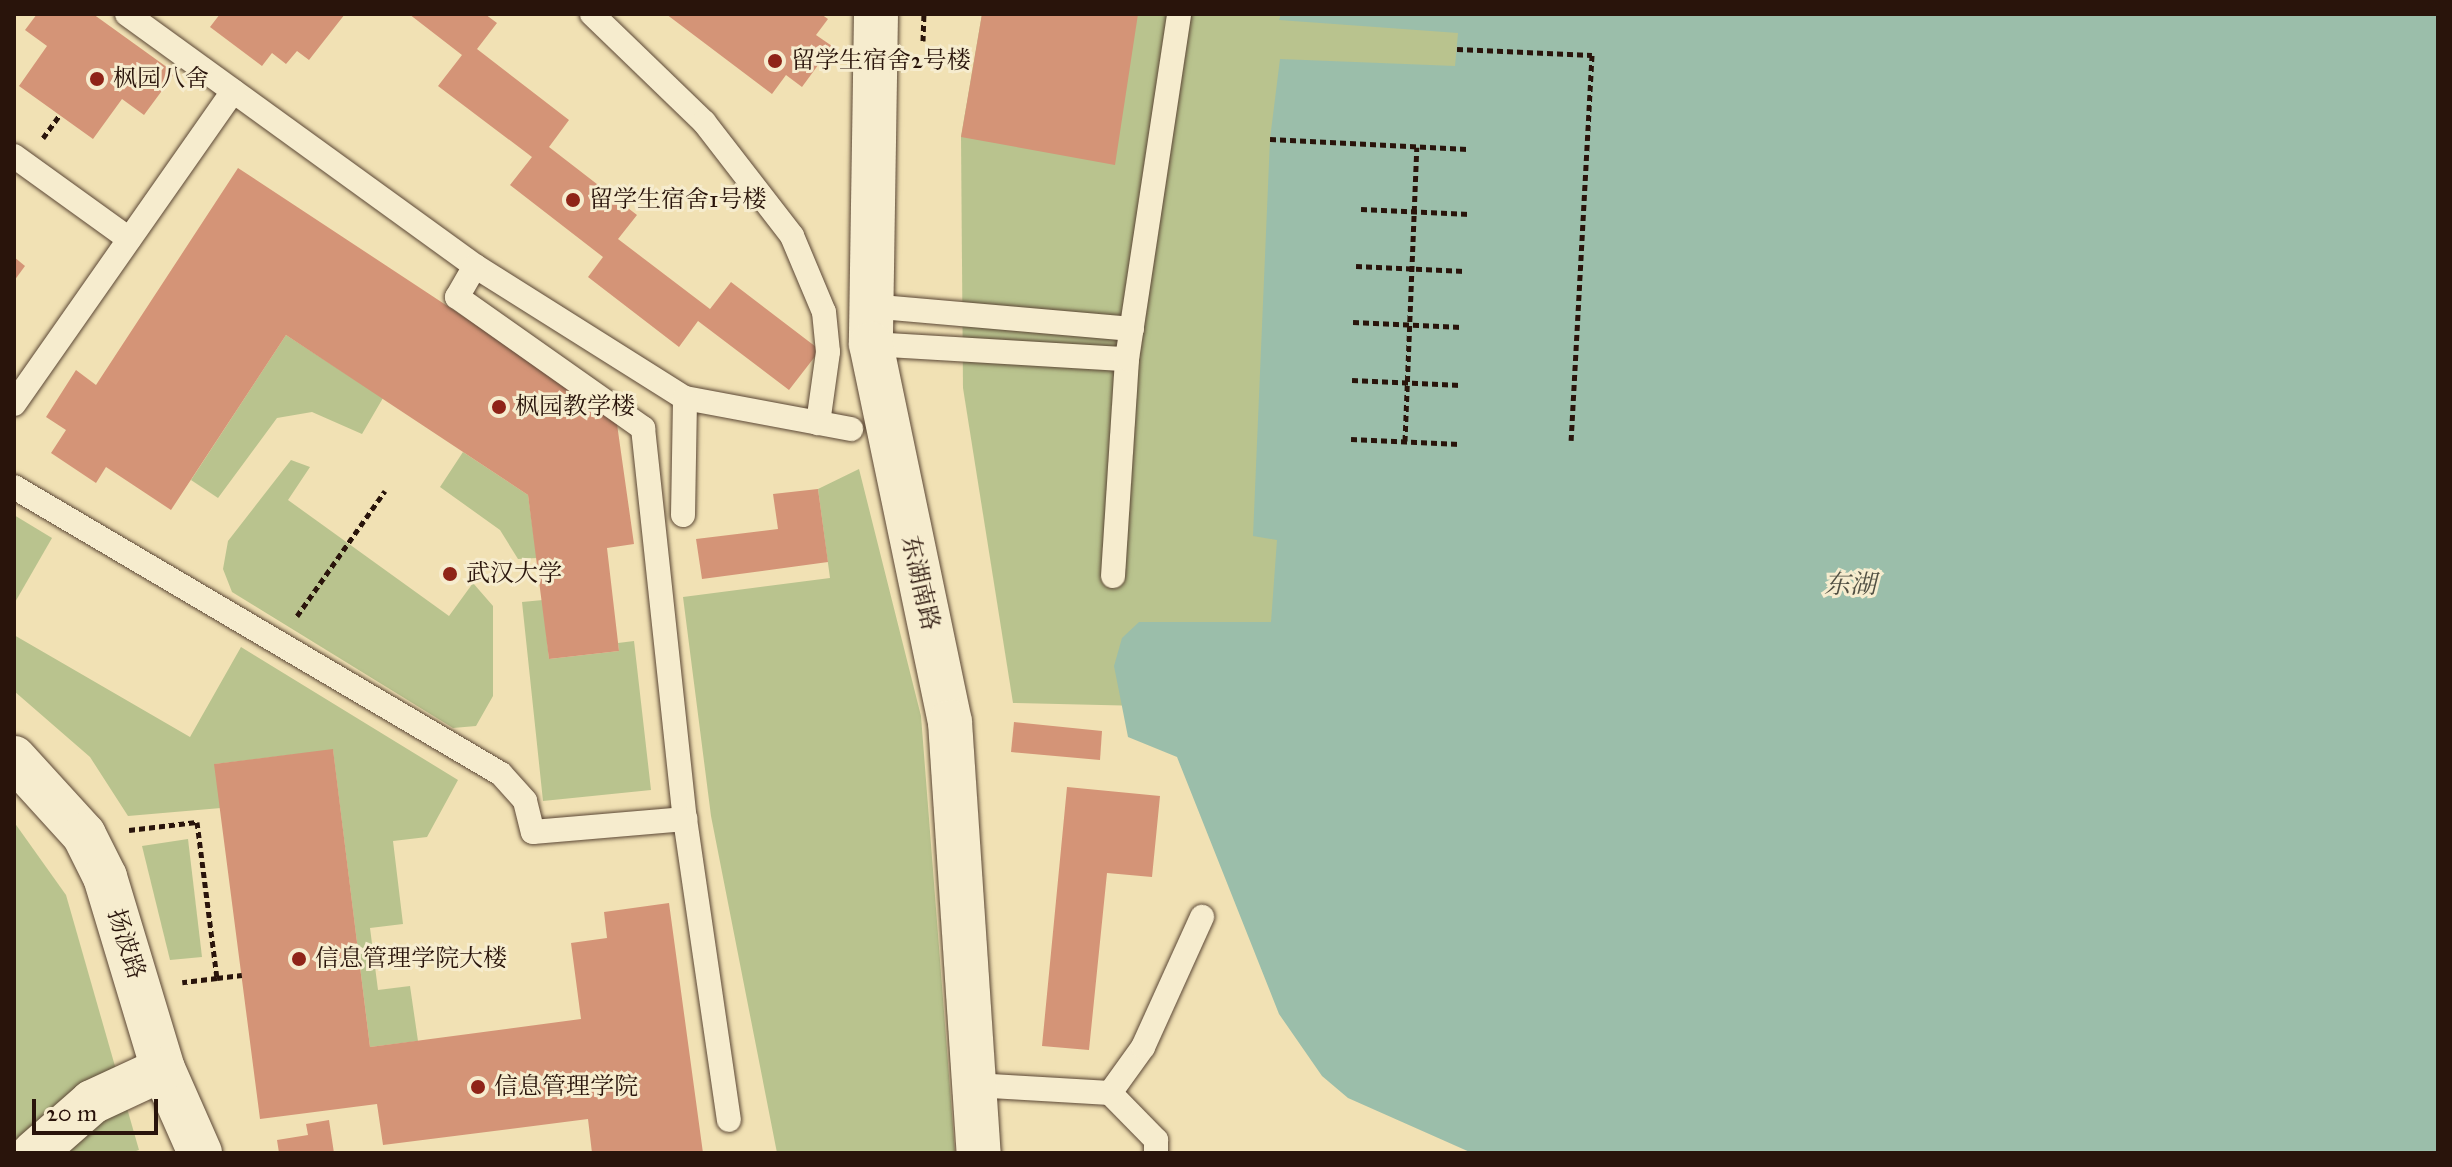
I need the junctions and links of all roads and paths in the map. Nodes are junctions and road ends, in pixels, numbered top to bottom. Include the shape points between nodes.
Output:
1 (127, 14) edge
2 (592, 14) edge
3 (876, 14) edge
4 (1179, 14) edge
5 (1457, 49) dead end
6 (233, 91) junction
7 (1270, 139) dead end
8 (1417, 147) junction
9 (1468, 149) dead end
10 (14, 156) edge
11 (1361, 209) dead end
12 (1413, 211) junction
13 (1470, 214) dead end
14 (129, 239) junction
15 (475, 266) junction
16 (1356, 266) dead end
17 (1411, 268) junction
18 (1465, 271) dead end
19 (1353, 322) dead end
20 (870, 325) junction
21 (1410, 325) junction
22 (1462, 327) dead end
23 (1132, 329) junction
24 (1127, 359) junction
25 (1352, 380) dead end
26 (1407, 382) junction
27 (1461, 385) dead end
28 (685, 398) junction
29 (14, 404) edge
30 (818, 423) junction
31 (851, 429) dead end
32 (1351, 439) dead end
33 (1571, 440) dead end
34 (1405, 441) junction
35 (1460, 444) dead end
36 (14, 487) edge
37 (385, 491) dead end
38 (683, 515) dead end
39 (1113, 576) dead end
40 (278, 643) junction
41 (14, 758) edge
42 (685, 819) junction
43 (84, 835) junction
44 (1202, 917) dead end
45 (242, 975) dead end
46 (217, 978) junction
47 (139, 987) junction
48 (163, 1069) junction
49 (974, 1085) junction
50 (1110, 1093) junction
51 (729, 1120) dead end
52 (34, 1153) edge
53 (200, 1153) edge
54 (979, 1153) edge
55 (1156, 1153) edge

1 - 6 lane
2 - 30 lane via 704,122 792,236 824,312 828,352
3 - 20 street, 东湖南路
4 - 23 lane
5 - 33 path via 1592,55
6 - 14 lane
6 - 15 lane
7 - 8 path
8 - 9 path
8 - 12 path
10 - 14 lane
11 - 12 path
12 - 13 path
12 - 17 path
14 - 29 lane
15 - 28 lane
15 - 42 lane via 457,297 643,428
16 - 17 path
17 - 18 path
17 - 21 path
19 - 21 path
20 - 23 lane
20 - 24 lane
20 - 49 street, 东湖南路 via 950,722
21 - 22 path
21 - 26 path
23 - 24 lane
24 - 39 lane
25 - 26 path
26 - 27 path
26 - 34 path
28 - 30 lane
28 - 38 lane
30 - 31 lane
32 - 34 path
34 - 35 path
36 - 40 lane
37 - 40 path
40 - 42 lane via 501,774 525,801 533,832
41 - 43 street, 扬波路
42 - 51 lane
43 - 46 path via 197,822
43 - 47 street, 扬波路
44 - 50 lane via 1143,1047
45 - 46 path
46 - 47 path
47 - 48 street, 扬波路
48 - 52 street via 82,1109
48 - 53 street, 扬波路
49 - 50 lane
49 - 54 street, 东湖南路
50 - 55 lane via 1156,1140

